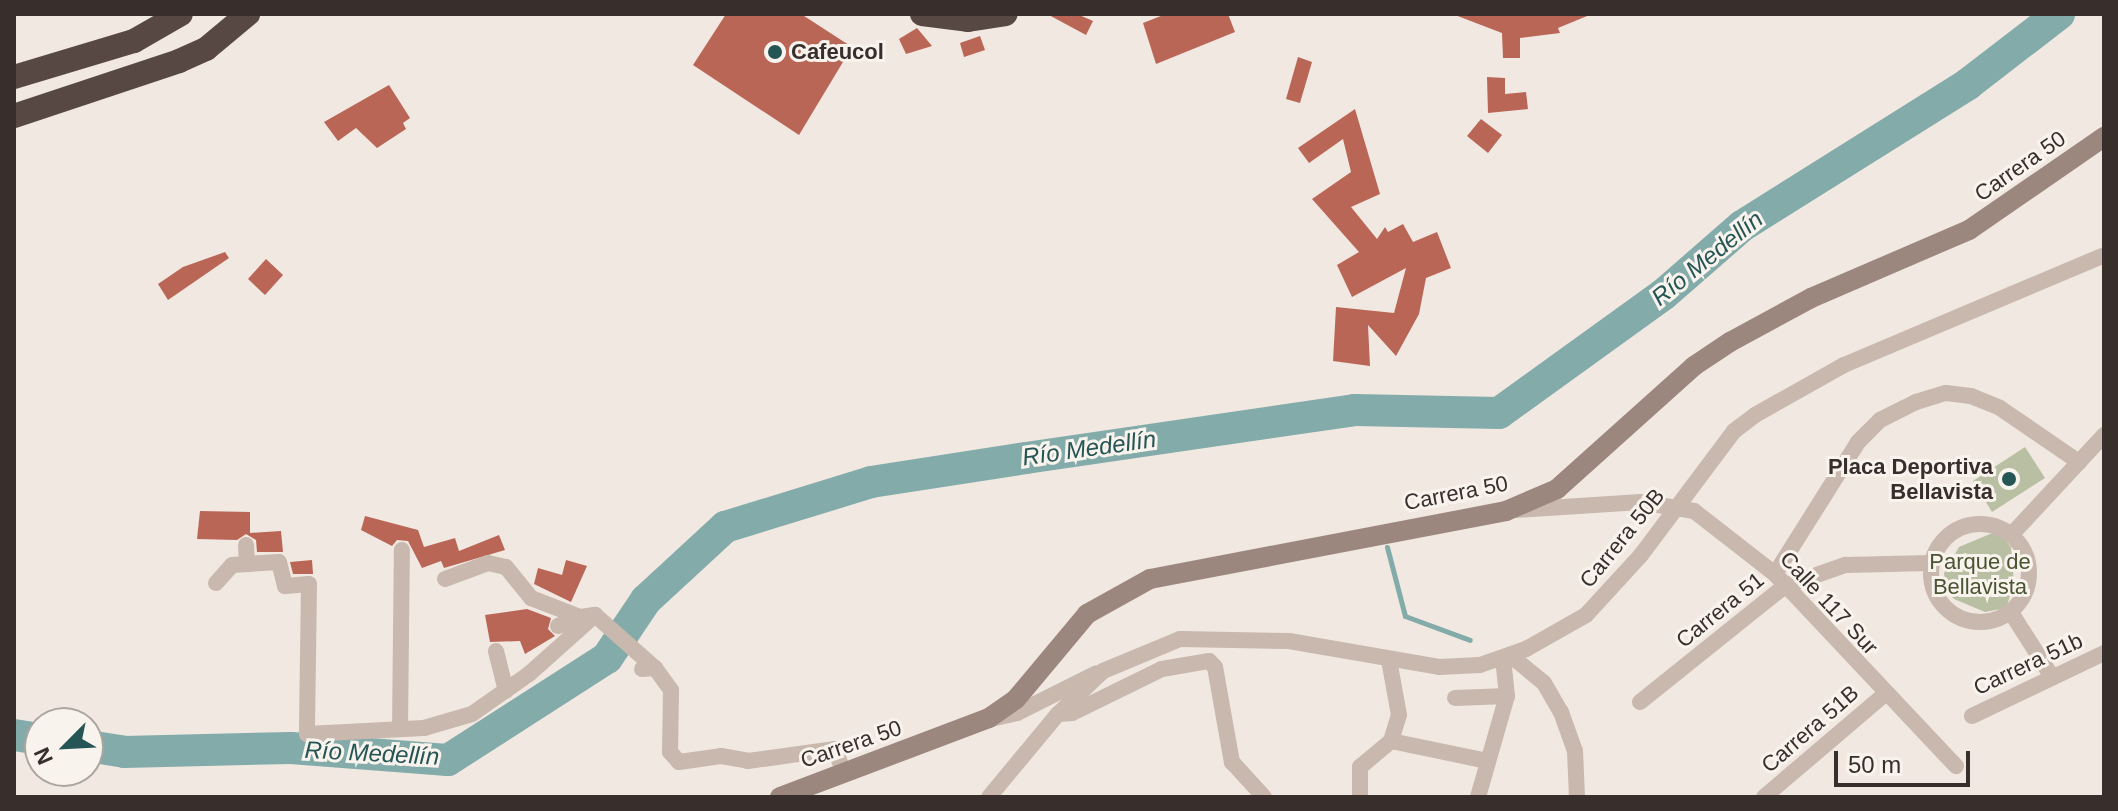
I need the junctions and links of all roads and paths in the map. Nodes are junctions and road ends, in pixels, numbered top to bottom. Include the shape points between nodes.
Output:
1 (181, 14) edge
2 (248, 14) edge
3 (922, 14) edge
4 (1006, 14) edge
5 (14, 77) edge
6 (14, 116) edge
7 (2104, 137) edge
8 (2104, 255) edge
9 (2101, 444) edge
10 (2079, 462) junction
11 (1675, 506) junction
12 (1506, 511) junction
13 (2013, 533) junction
14 (246, 545) dead end
15 (402, 550) dead end
16 (247, 563) junction
17 (1931, 563) junction
18 (445, 579) dead end
19 (1780, 580) junction
20 (216, 583) dead end
21 (2012, 614) junction
22 (588, 616) junction
23 (558, 626) dead end
24 (496, 651) dead end
25 (2104, 653) edge
26 (1506, 656) junction
27 (1389, 660) junction
28 (1103, 671) junction
29 (2052, 677) junction
30 (506, 691) junction
31 (1884, 695) junction
32 (1507, 696) junction
33 (1455, 698) dead end
34 (1640, 702) dead end
35 (1058, 714) junction
36 (1972, 716) dead end
37 (979, 722) junction
38 (400, 729) junction
39 (1391, 741) junction
40 (1488, 761) junction
41 (1956, 766) dead end
42 (843, 771) junction
43 (780, 797) edge
44 (989, 797) edge
45 (1264, 797) edge
46 (1360, 797) edge
47 (1478, 797) edge
48 (1577, 797) edge
49 (1764, 797) edge

1 - 5 highway via 120,47
2 - 6 highway via 206,49 179,61
3 - 4 highway via 968,20
7 - 12 main road, Carrera 50 via 1969,230 1811,298 1730,342 1694,366 1557,489
8 - 11 street, Carrera 50B via 1844,365 1782,398 1734,431
9 - 10 street
10 - 13 street
10 - 19 street via 2000,408 1946,393 1880,420 1836,471
11 - 12 street, Calle 117 Sur via 1641,502
11 - 19 street, Calle 117 Sur via 1694,511
11 - 26 street, Carrera 50B via 1641,555 1586,615
12 - 37 main road, Carrera 50 via 1150,579 1087,614 1016,699
13 - 17 street via 1989,522 1963,525 1942,540
13 - 21 street via 2026,562 2025,591
14 - 16 street
15 - 38 street
16 - 20 street via 232,565
16 - 38 street via 279,562 285,586 309,584 307,734
17 - 19 street, Carrera 51 via 1845,565
17 - 21 street via 1932,584 1955,616 1974,624
18 - 22 street via 488,563 506,567 531,598
19 - 31 street, Calle 117 Sur
19 - 34 street, Carrera 51
21 - 29 street
22 - 23 street
22 - 30 street
22 - 42 street via 634,650 671,690 670,752 679,762 721,756 748,761 835,749
24 - 30 street
25 - 29 street, Carrera 51b
26 - 27 street, Carrera 50B via 1439,667
26 - 32 street
26 - 48 street via 1544,683 1561,712 1575,751
27 - 28 street, Carrera 50B via 1289,641 1189,637
27 - 39 street via 1399,715
28 - 35 street, Carrera 50B
28 - 37 street via 1017,713
29 - 36 street, Carrera 51b
30 - 38 street via 472,714 445,724
31 - 41 street, Calle 117 Sur
31 - 49 street, Carrera 51B
32 - 33 street
32 - 40 street
35 - 44 street, Carrera 50B
35 - 45 street via 1072,713 1162,669 1209,661 1215,667 1232,762
37 - 42 main road, Carrera 50
39 - 40 street
39 - 46 street via 1360,767
40 - 47 street
42 - 43 main road, Carrera 50

